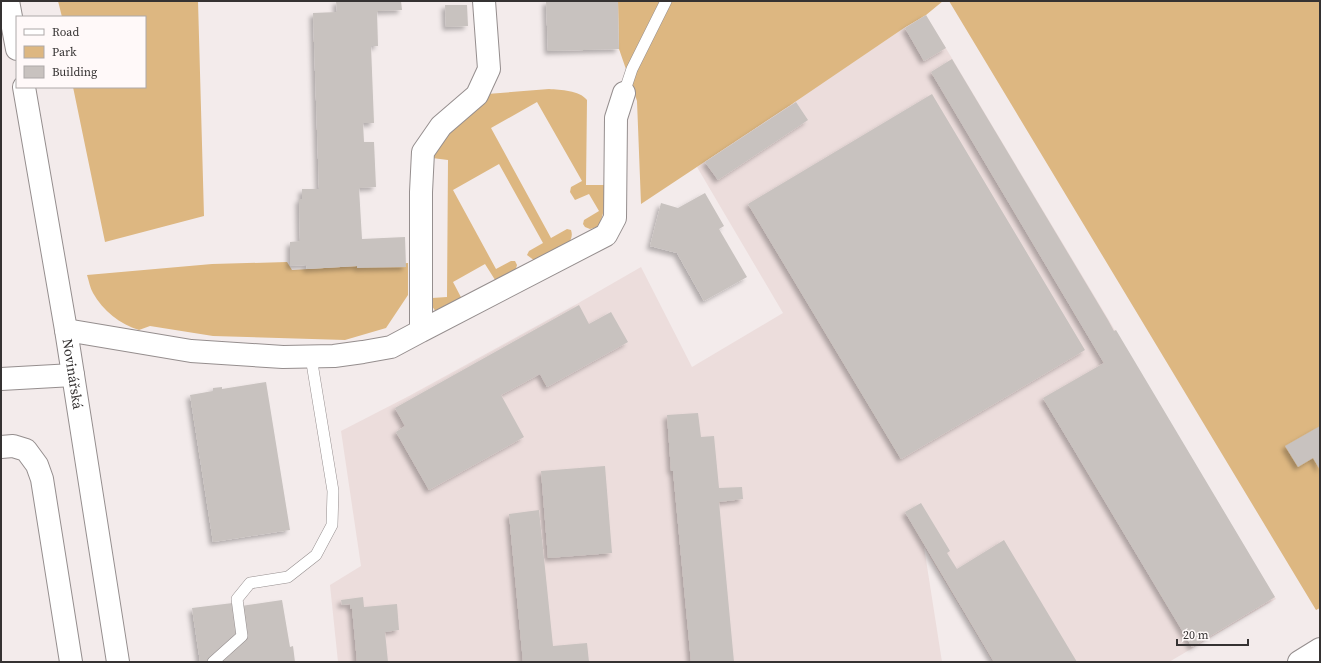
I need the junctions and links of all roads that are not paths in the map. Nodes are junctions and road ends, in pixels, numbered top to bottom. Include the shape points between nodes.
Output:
1 (8, 1) edge
2 (484, 1) edge
3 (666, 1) edge
4 (16, 43) edge
5 (24, 88) edge
6 (624, 94) joint
7 (66, 330) junction
8 (421, 331) junction
9 (311, 357) junction
10 (73, 375) junction
11 (1, 379) edge
12 (1, 447) edge
13 (1320, 649) edge
14 (70, 662) edge
15 (118, 662) edge
16 (213, 662) edge
17 (1299, 662) edge

1 - 4 street
2 - 8 street via 489,70 477,95 441,126 423,152
3 - 6 lane via 632,69
5 - 7 street, Novinářská
6 - 8 street via 616,118 615,218 606,235
7 - 9 street via 191,351
7 - 10 street, Novinářská
8 - 9 street via 391,347
9 - 16 lane via 333,491 332,525 316,554 288,577 250,583 237,599 242,636
10 - 11 street
10 - 15 street, Novinářská
12 - 14 street via 13,446 26,450 37,465 42,479
13 - 17 street

